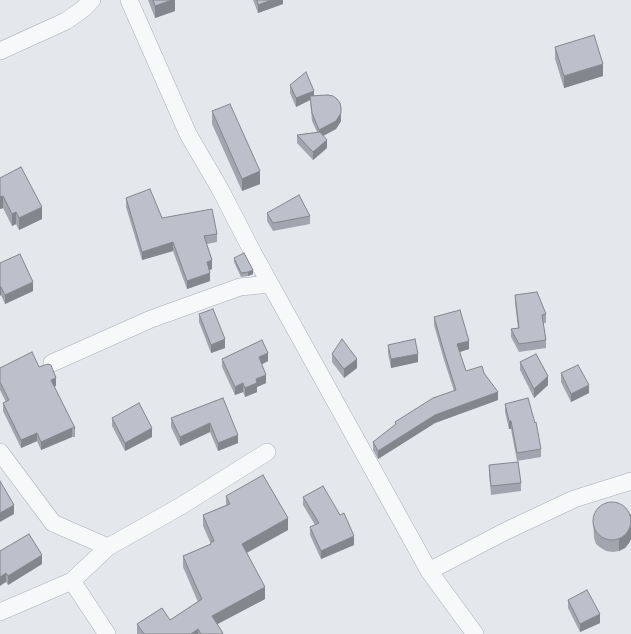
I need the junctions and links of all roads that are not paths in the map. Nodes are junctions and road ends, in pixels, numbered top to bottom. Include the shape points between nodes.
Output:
1 (92, 0) edge
2 (128, 0) edge
3 (0, 51) edge
4 (270, 284) junction
5 (52, 363) dead end
6 (0, 452) edge
7 (267, 452) dead end
8 (631, 481) edge
9 (108, 547) junction
10 (429, 570) junction
11 (72, 581) junction
12 (0, 612) edge
13 (107, 634) edge
14 (475, 634) edge

1 - 3 street via 66,21
2 - 4 street via 188,134
4 - 5 street via 240,287 166,313
4 - 10 street
6 - 9 street via 53,522
7 - 9 street via 181,506
8 - 10 street via 574,498
9 - 11 street
10 - 14 street
11 - 12 street
11 - 13 street

